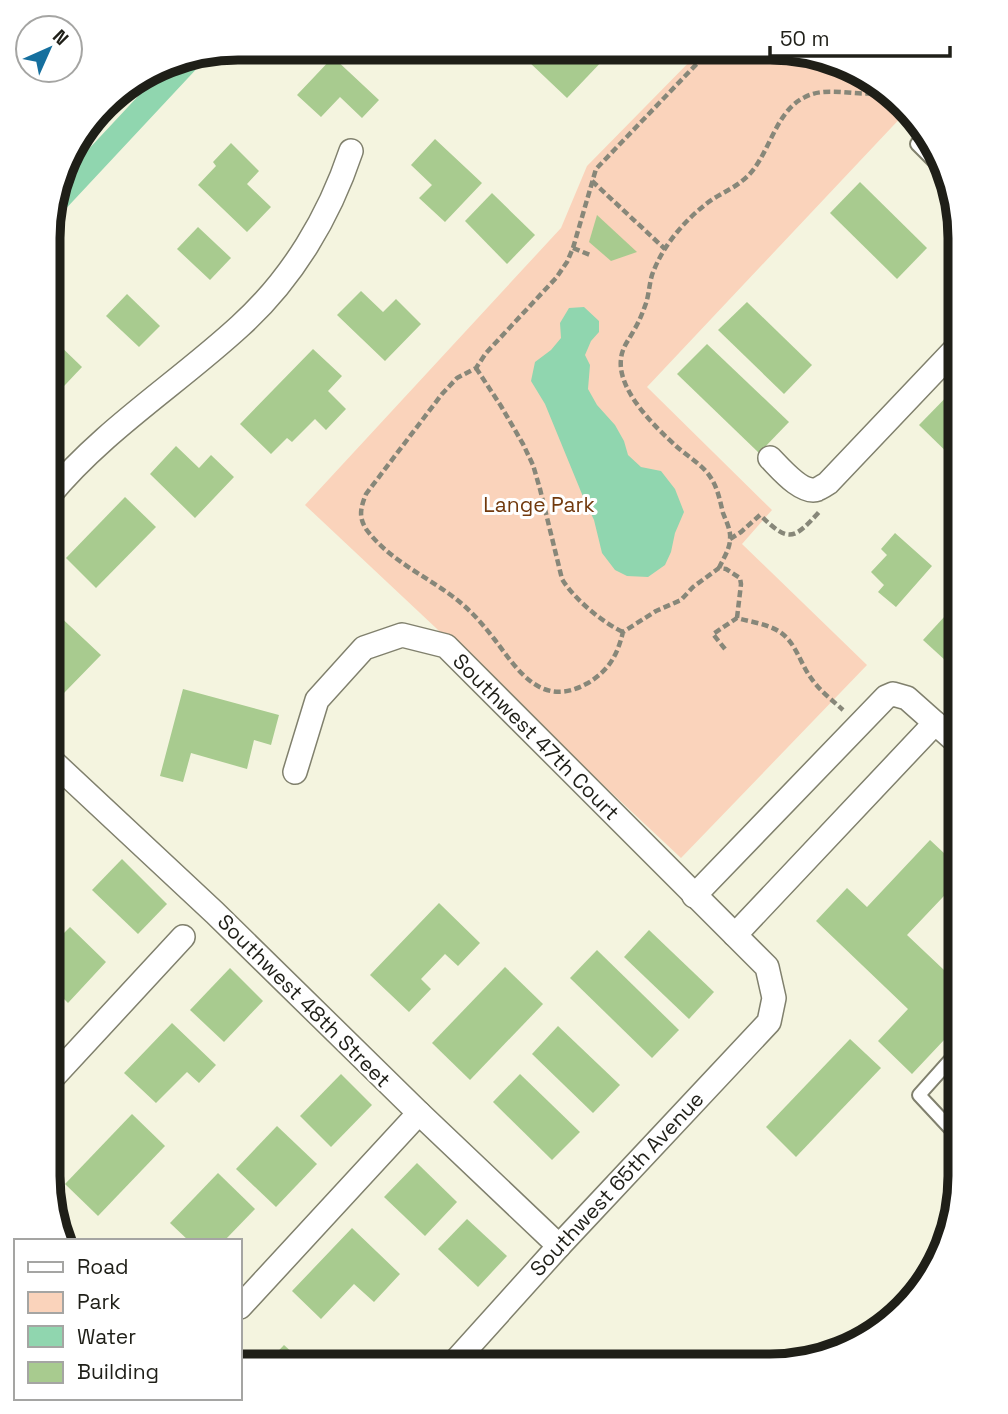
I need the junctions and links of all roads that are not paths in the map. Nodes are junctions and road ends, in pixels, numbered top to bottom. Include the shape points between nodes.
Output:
1 (917, 144) dead end
2 (351, 151) dead end
3 (928, 155) edge
4 (948, 357) edge
5 (770, 458) dead end
6 (60, 483) edge
7 (934, 723) junction
8 (948, 735) edge
9 (60, 768) edge
10 (295, 772) dead end
11 (694, 896) junction
12 (735, 935) junction
13 (183, 937) dead end
14 (774, 998) joint
15 (948, 1062) edge
16 (60, 1070) edge
17 (419, 1113) junction
18 (948, 1126) edge
19 (559, 1246) junction
20 (242, 1305) edge
21 (462, 1354) edge

1 - 3 lane
2 - 6 street via 313,236 273,291 242,324 99,443
4 - 5 street via 818,489 799,484
7 - 8 street
7 - 11 street via 907,698 886,696
7 - 12 street
9 - 17 street, Southwest 48th Street
10 - 11 street, Southwest 47th Court via 317,700 364,648 402,635 446,646
11 - 12 street, Southwest 47th Court
12 - 14 street, Southwest 47th Court via 767,967
13 - 16 street
14 - 19 street, Southwest 65th Avenue via 769,1022
15 - 18 lane via 919,1095
17 - 19 street, Southwest 48th Street
17 - 20 street
19 - 21 street, Southwest 65th Avenue

